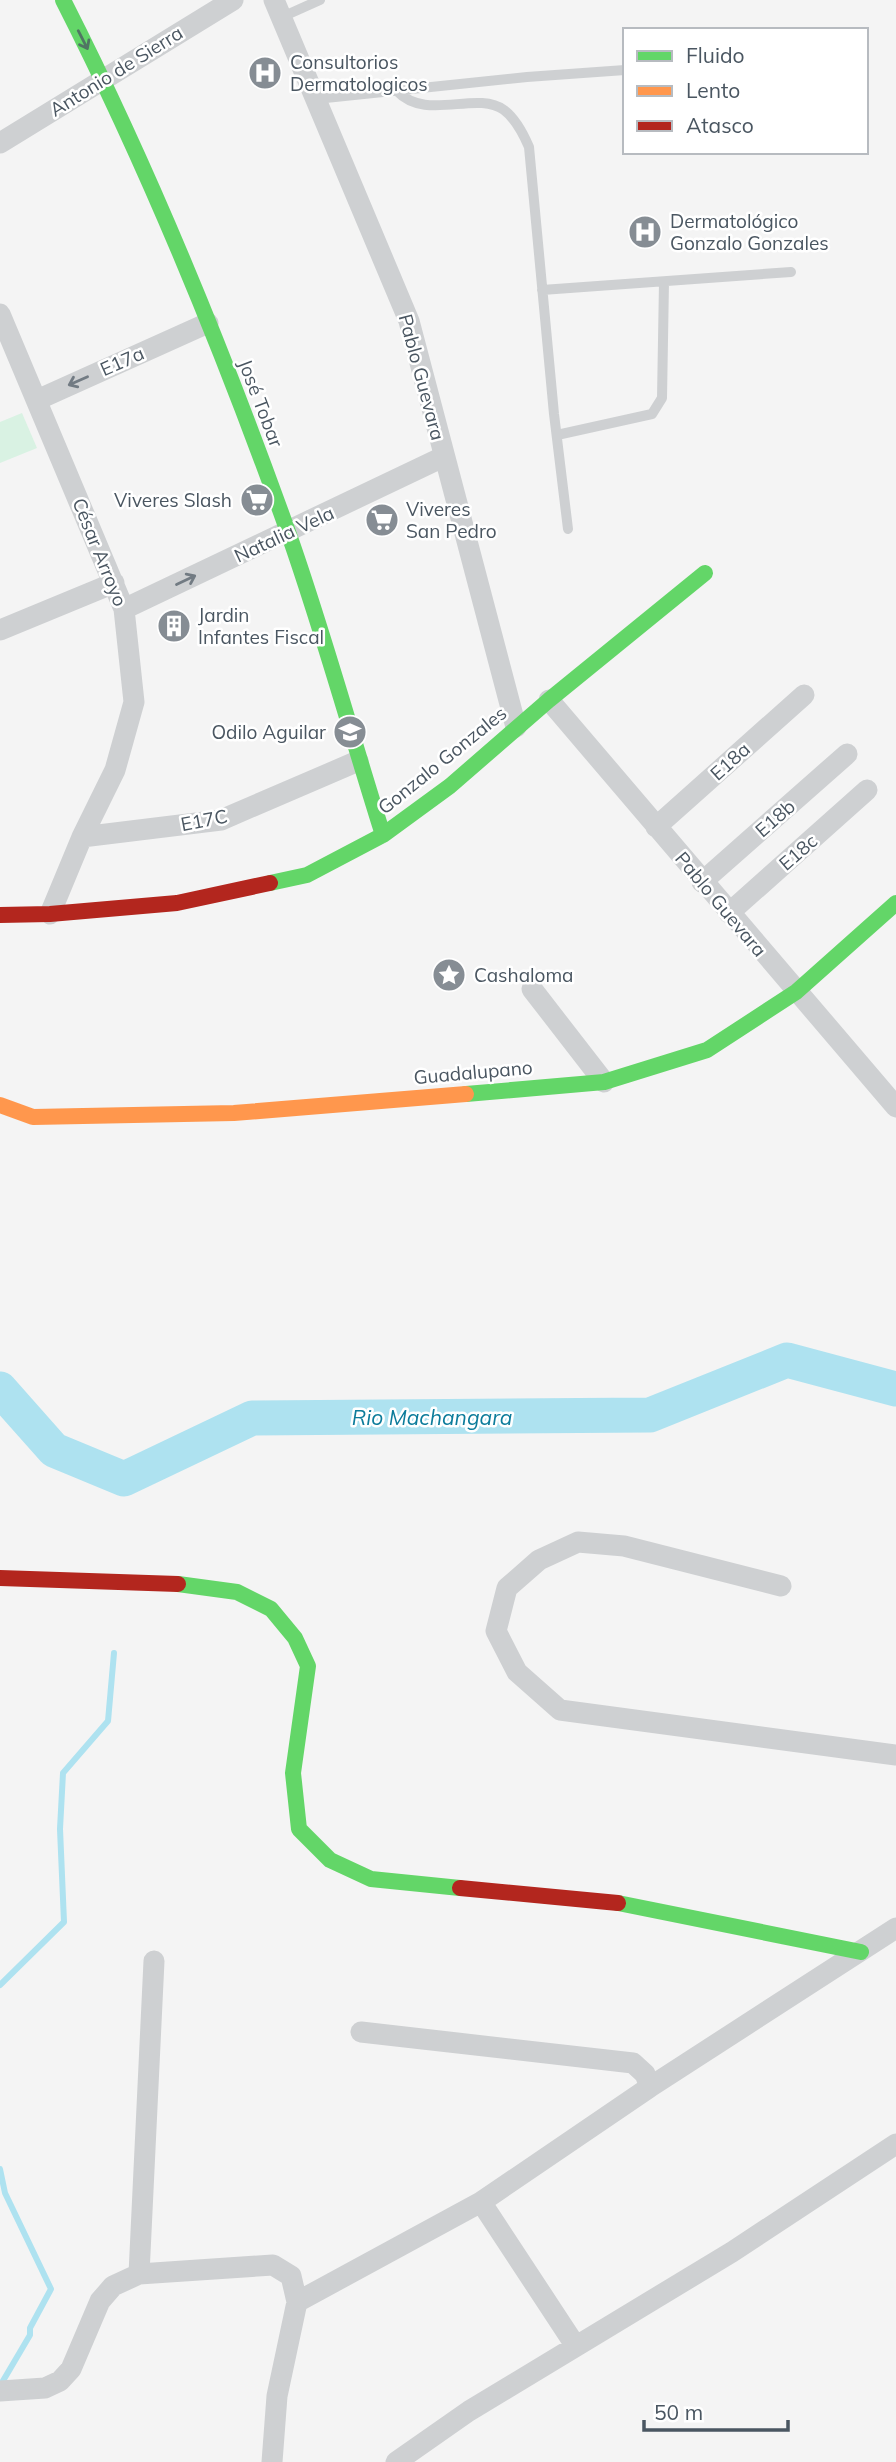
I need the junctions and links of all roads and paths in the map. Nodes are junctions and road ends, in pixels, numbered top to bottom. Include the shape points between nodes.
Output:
1 (62, 0) edge
2 (233, 0) edge
3 (320, 0) edge
4 (278, 9) edge
5 (623, 70) edge
6 (103, 79) junction
7 (397, 91) junction
8 (316, 99) junction
9 (0, 143) edge
10 (791, 272) dead end
11 (664, 282) junction
12 (542, 290) junction
13 (0, 314) edge
14 (208, 323) junction
15 (37, 400) junction
16 (557, 435) junction
17 (443, 457) junction
18 (568, 530) dead end
19 (288, 533) junction
20 (705, 573) dead end
21 (114, 583) junction
22 (124, 609) junction
23 (0, 630) edge
24 (804, 695) dead end
25 (549, 700) junction
26 (516, 727) junction
27 (848, 754) dead end
28 (358, 761) junction
29 (867, 790) dead end
30 (656, 827) junction
31 (383, 835) junction
32 (82, 837) junction
33 (702, 882) junction
34 (896, 904) edge
35 (729, 913) junction
36 (50, 914) junction
37 (0, 915) edge
38 (532, 989) dead end
39 (796, 992) junction
40 (604, 1082) junction
41 (0, 1105) edge
42 (896, 1107) edge
43 (0, 1578) edge
44 (781, 1586) dead end
45 (896, 1755) edge
46 (896, 1927) edge
47 (861, 1952) junction
48 (154, 1961) dead end
49 (361, 2032) dead end
50 (650, 2087) junction
51 (896, 2144) edge
52 (481, 2202) junction
53 (139, 2274) junction
54 (297, 2302) junction
55 (575, 2345) junction
56 (0, 2391) edge
57 (272, 2462) edge
58 (396, 2462) edge

1 -> 6 street, José Tobar
2 - 6 street, Antonio de Sierra
3 - 4 lane
4 - 8 street, Pablo Guevara
5 - 7 lane
6 - 9 street, Antonio de Sierra
6 - 14 street, José Tobar
7 - 8 lane
7 - 12 lane via 418,105 502,108 520,127 528,147
8 - 17 street, Pablo Guevara via 409,321
10 - 11 lane
11 - 12 lane
11 - 16 lane via 659,406 652,414
12 - 16 lane
13 - 15 street, César Arroyo
14 -> 15 street, E17a
14 - 19 street, José Tobar
15 - 21 street, César Arroyo
16 - 18 lane
17 - 19 street, Natalia Vela
17 - 26 street, Pablo Guevara
22 -> 19 street, Natalia Vela
19 - 28 street, José Tobar
20 - 25 street, Gonzalo Gonzales
21 - 22 street, César Arroyo
21 - 23 street
22 - 32 street, César Arroyo via 134,702 115,769
24 - 30 street, E18a
25 - 26 street, Gonzalo Gonzales
25 - 30 street, Pablo Guevara
26 - 31 street, Gonzalo Gonzales via 450,786
27 - 33 street, E18b
28 - 31 street, José Tobar
28 - 32 street, E17C via 221,820
29 - 35 street, E18c
30 - 33 street, Pablo Guevara
31 - 36 street, Gonzalo Gonzales via 307,875 177,903
32 - 36 street, César Arroyo
33 - 35 street, Pablo Guevara
34 - 39 street, Guadalupano
35 - 39 street, Pablo Guevara
36 - 37 street, Gonzalo Gonzales
38 - 40 street
39 - 40 street, Guadalupano via 707,1050
39 - 42 street, Pablo Guevara
40 - 41 street, Guadalupano via 234,1113 33,1117
43 - 47 street via 189,1584 237,1592 271,1609 295,1638 308,1666 293,1773 299,1829 330,1860 371,1879 628,1904
44 - 45 street via 624,1546 578,1542 539,1560 507,1588 496,1631 517,1672 560,1710
46 - 47 street
47 - 50 street
48 - 53 street
49 - 50 street via 633,2063
50 - 52 street
51 - 55 street via 733,2252
52 - 54 street
52 - 55 street
53 - 54 street via 273,2265 291,2276
53 - 56 street via 113,2286 100,2301 71,2370 60,2381 45,2388
54 - 57 street via 277,2396
55 - 58 street

